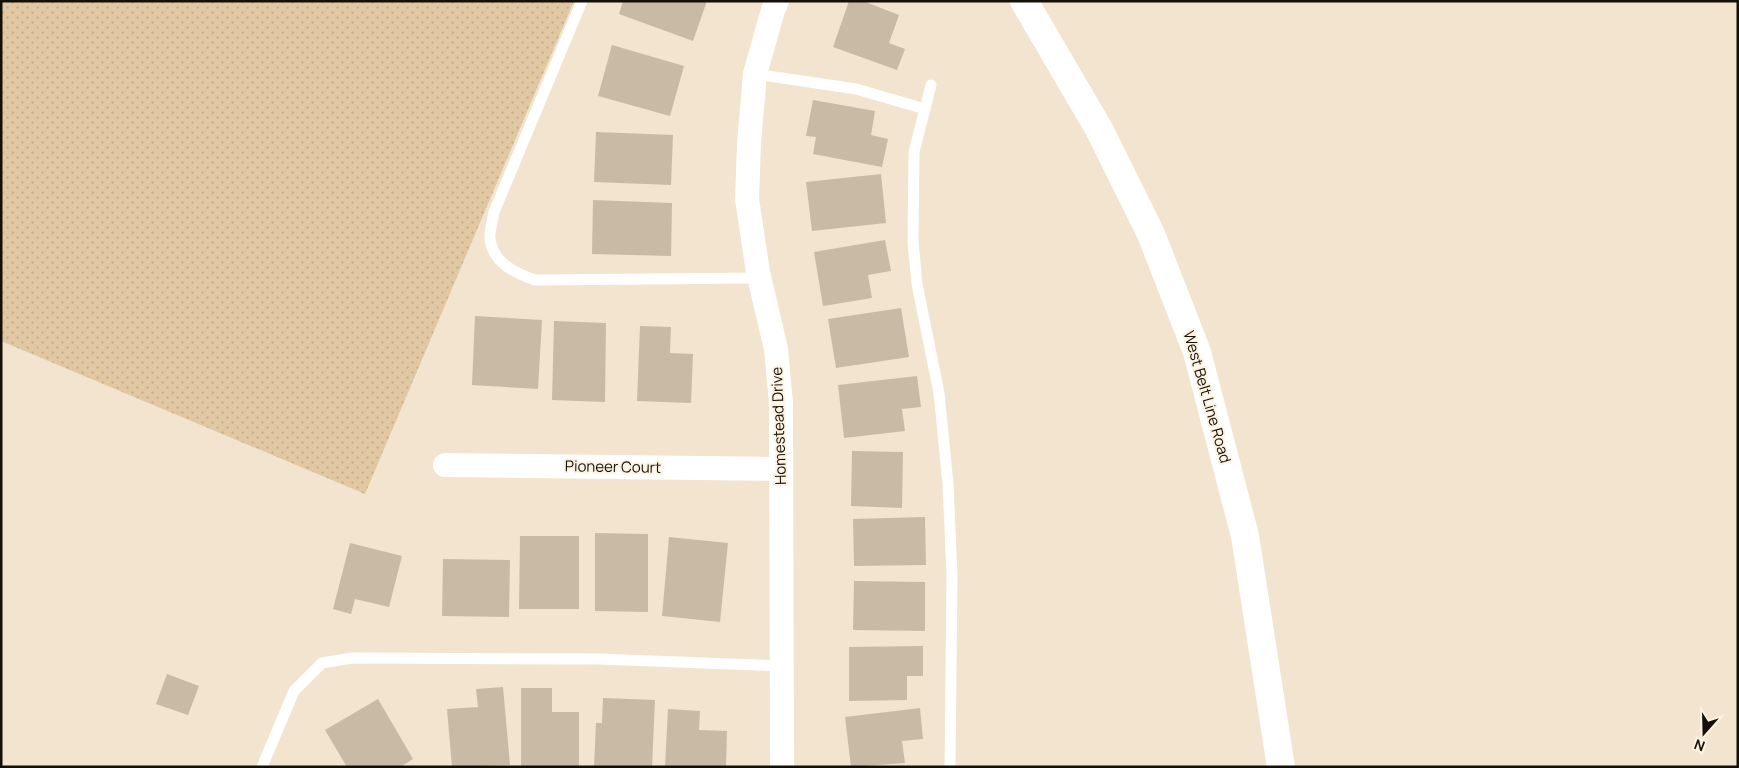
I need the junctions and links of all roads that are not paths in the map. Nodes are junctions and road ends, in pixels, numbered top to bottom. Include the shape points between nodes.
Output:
1 (582, 1) edge
2 (777, 1) edge
3 (1024, 1) edge
4 (755, 74) junction
5 (931, 86) dead end
6 (925, 109) junction
7 (759, 278) junction
8 (445, 465) dead end
9 (781, 469) junction
10 (783, 666) junction
11 (262, 767) edge
12 (782, 767) edge
13 (950, 767) edge
14 (1281, 767) edge

1 - 7 lane via 494,212 490,238 493,252 504,266 535,280
2 - 4 street, Homestead Drive
3 - 14 main road, West Belt Line Road via 1104,138 1151,234 1197,352 1245,536
4 - 6 lane via 856,90
4 - 7 street, Homestead Drive via 747,200
5 - 6 lane
6 - 13 lane via 914,152 913,242 917,284 938,393 948,484 952,575
7 - 9 street, Homestead Drive via 776,349 781,403
8 - 9 street, Pioneer Court
9 - 10 street, Homestead Drive
10 - 11 lane via 599,659 352,658 322,664 294,691
10 - 12 street, Homestead Drive

